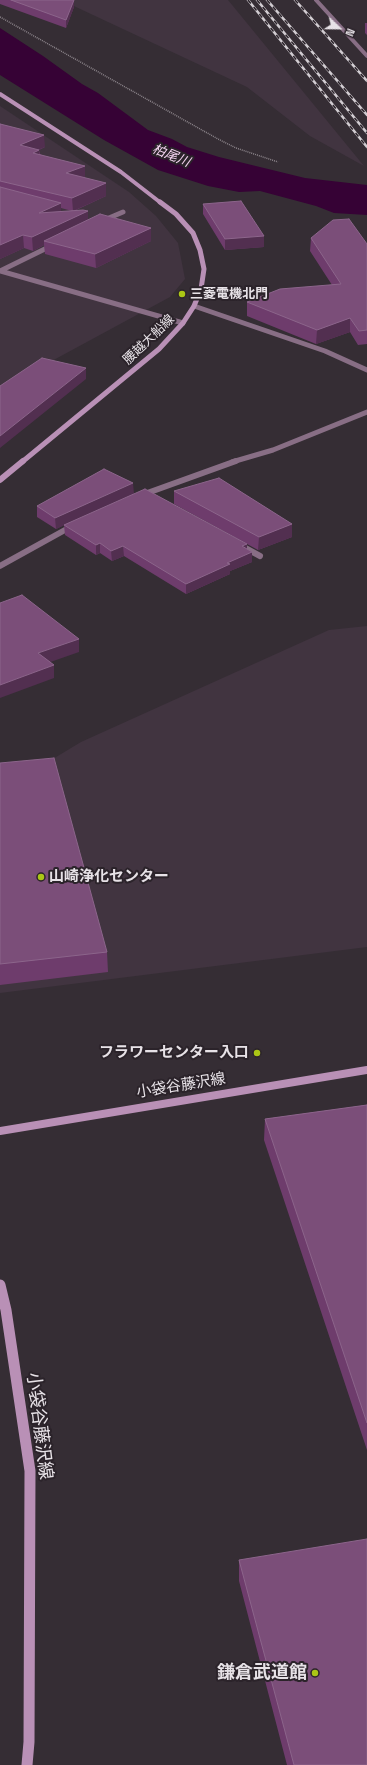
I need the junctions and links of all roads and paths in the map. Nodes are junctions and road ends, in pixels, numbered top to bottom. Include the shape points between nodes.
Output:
1 (316, 0) edge
2 (0, 17) edge
3 (367, 56) edge
4 (0, 94) edge
5 (278, 162) dead end
6 (123, 212) dead end
7 (99, 222) edge
8 (56, 243) edge
9 (0, 271) edge
10 (194, 306) junction
11 (183, 323) junction
12 (367, 370) edge
13 (367, 412) edge
14 (0, 480) edge
15 (147, 493) junction
16 (154, 497) edge
17 (134, 499) edge
18 (78, 523) edge
19 (232, 541) edge
20 (260, 556) dead end
21 (0, 566) edge
22 (367, 1070) edge
23 (0, 1131) edge
24 (0, 1285) edge
25 (27, 1765) edge

1 - 3 street
2 - 5 path via 218,139
4 - 10 main road, 腰越大船線 via 122,172 176,214 193,233 202,256 204,269 201,289
6 - 7 street
8 - 9 street
9 - 11 street
10 - 11 main road, 腰越大船線
10 - 12 street via 325,351
11 - 14 main road, 腰越大船線 via 159,349
13 - 15 street via 273,450 215,467
15 - 16 street
15 - 17 street
18 - 21 street
19 - 20 street
22 - 23 main road, 小袋谷藤沢線
24 - 25 main road, 小袋谷藤沢線 via 30,1471

